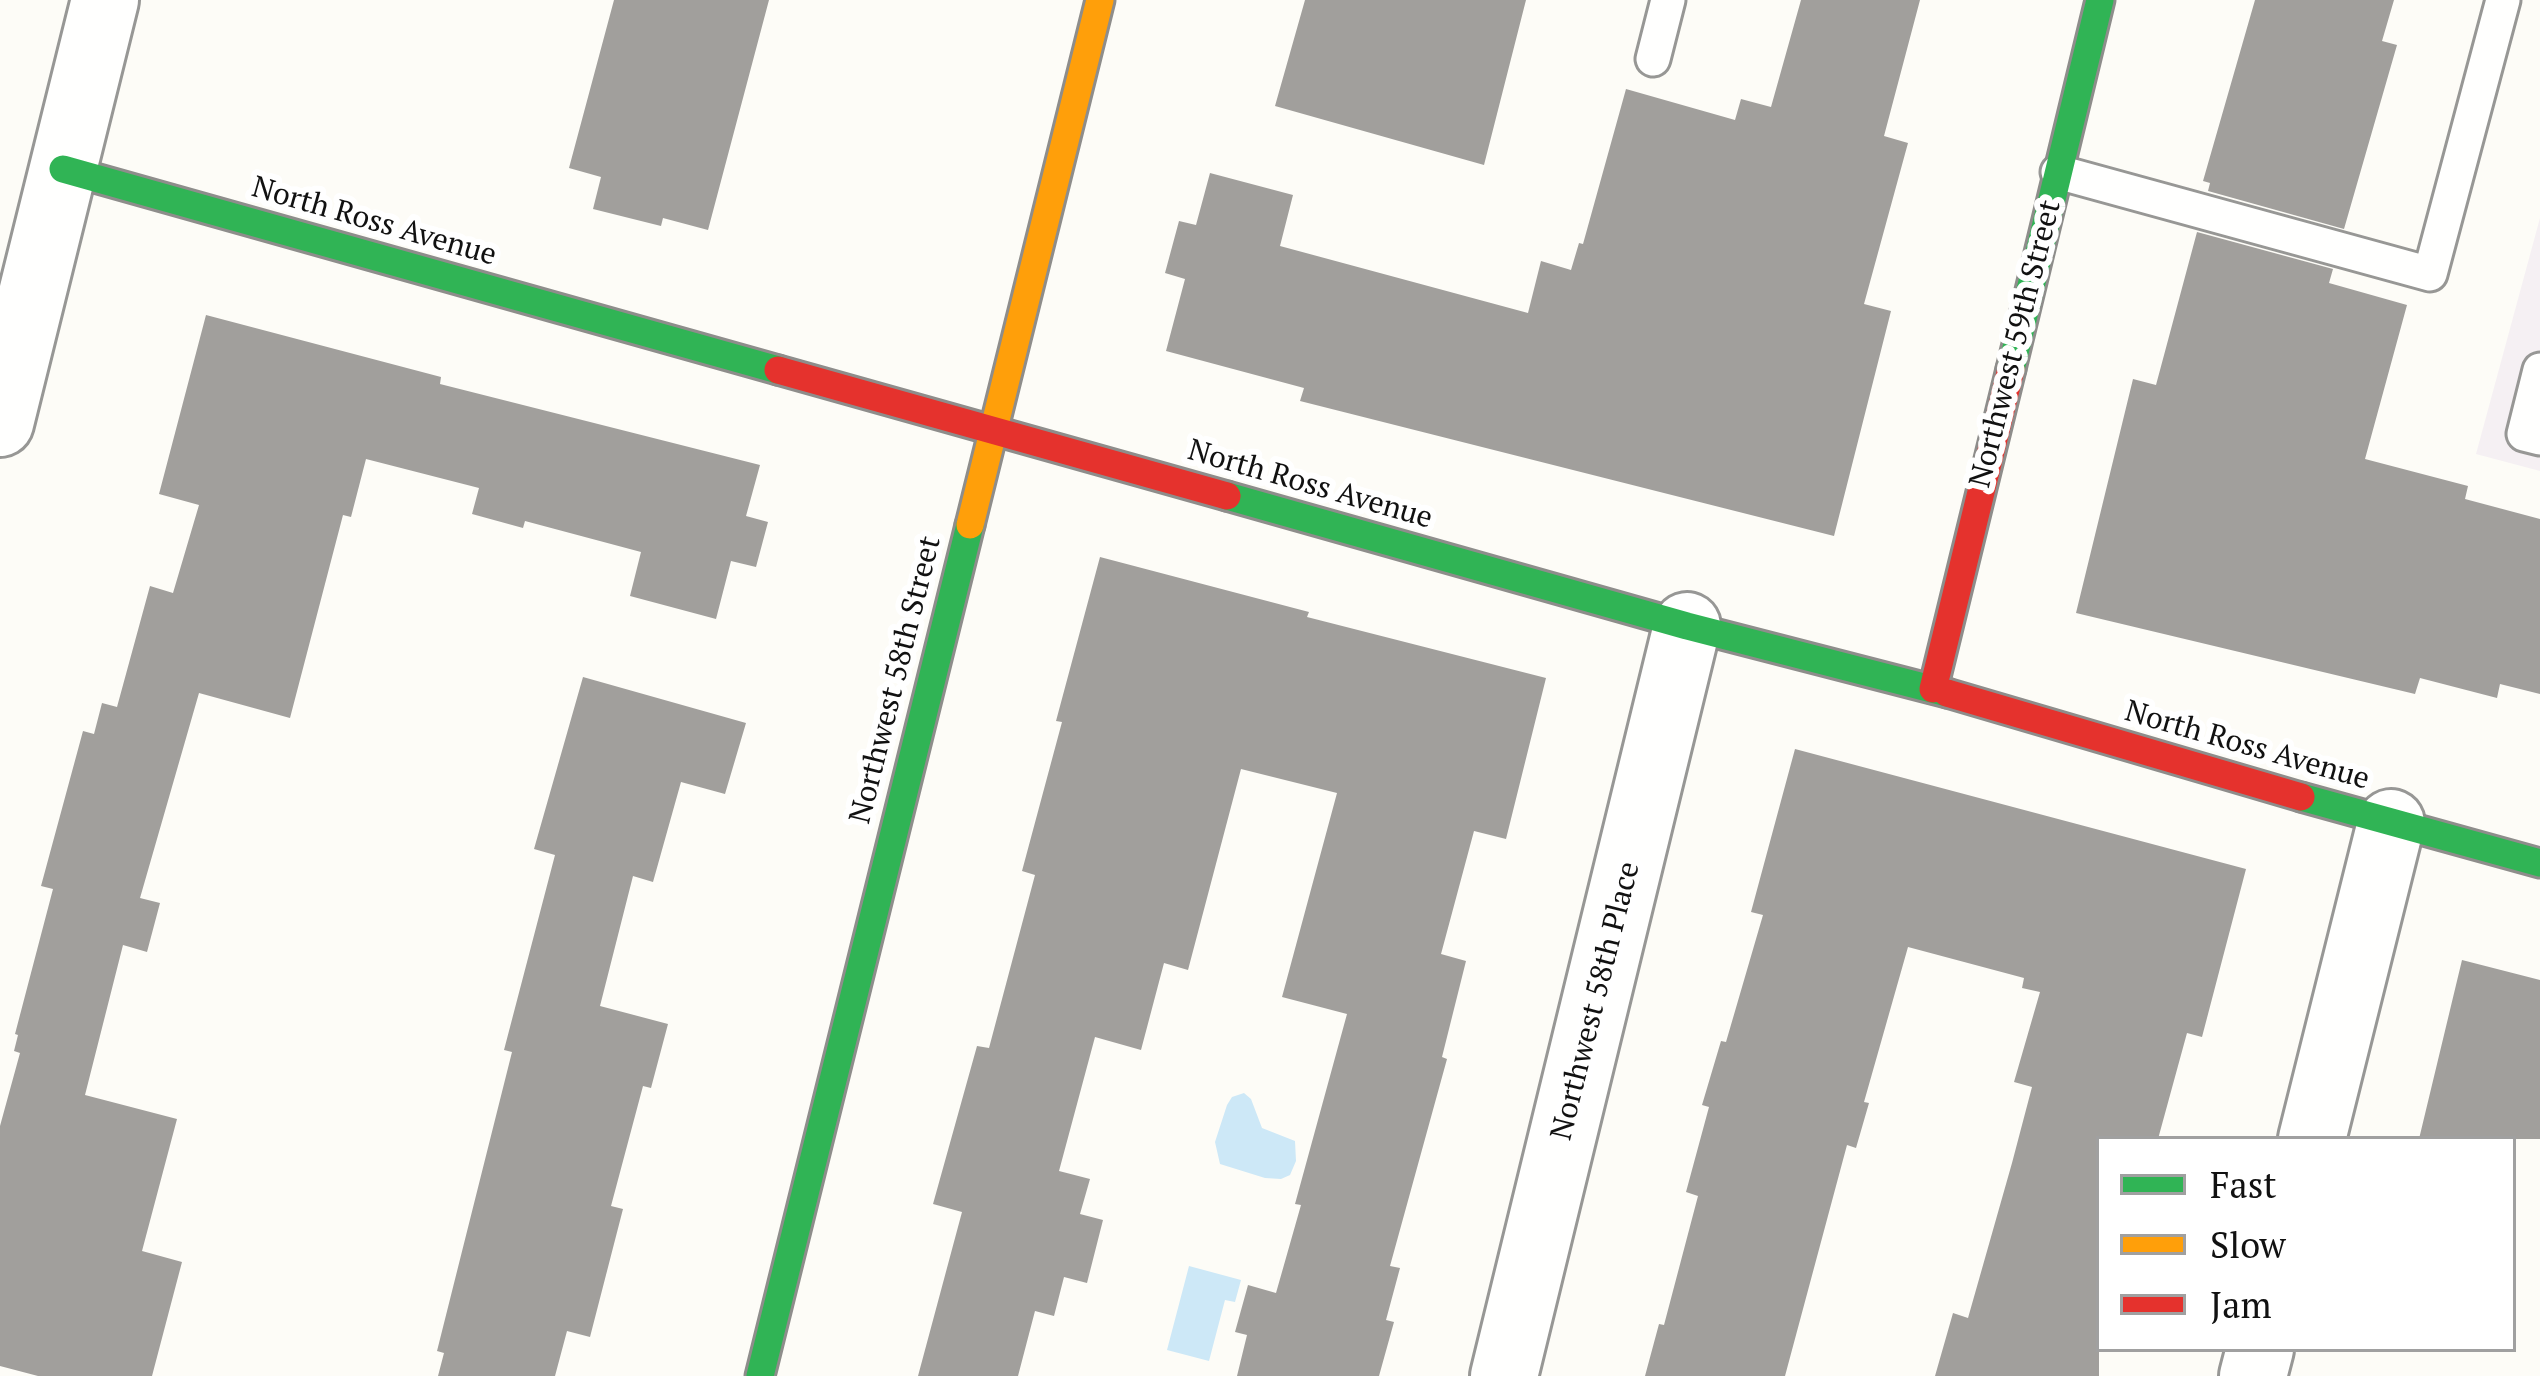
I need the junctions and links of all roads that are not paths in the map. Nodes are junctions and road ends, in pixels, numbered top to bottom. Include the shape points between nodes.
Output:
1 (105, 0) edge
2 (1100, 0) edge
3 (1668, 0) edge
4 (2100, 0) edge
5 (2503, 0) edge
6 (1653, 59) dead end
7 (63, 169) junction
8 (2058, 172) junction
9 (2540, 370) edge
10 (0, 423) edge
11 (992, 430) junction
12 (2540, 438) edge
13 (1687, 626) junction
14 (1933, 688) junction
15 (2391, 823) junction
16 (2540, 862) edge
17 (2313, 1136) edge
18 (760, 1376) edge
19 (1504, 1376) edge

1 - 7 street
2 - 11 street, Northwest 58th Street
3 - 6 lane
4 - 8 street, Northwest 59th Street
5 - 8 lane via 2430,274
7 - 10 street
7 - 11 street, North Ross Avenue
8 - 14 street, Northwest 59th Street
9 - 12 lane via 2524,434
11 - 13 street, North Ross Avenue
11 - 18 street, Northwest 58th Street
13 - 14 street, North Ross Avenue
13 - 19 street, Northwest 58th Place
14 - 15 street, North Ross Avenue
15 - 16 street, North Ross Avenue
15 - 17 street

